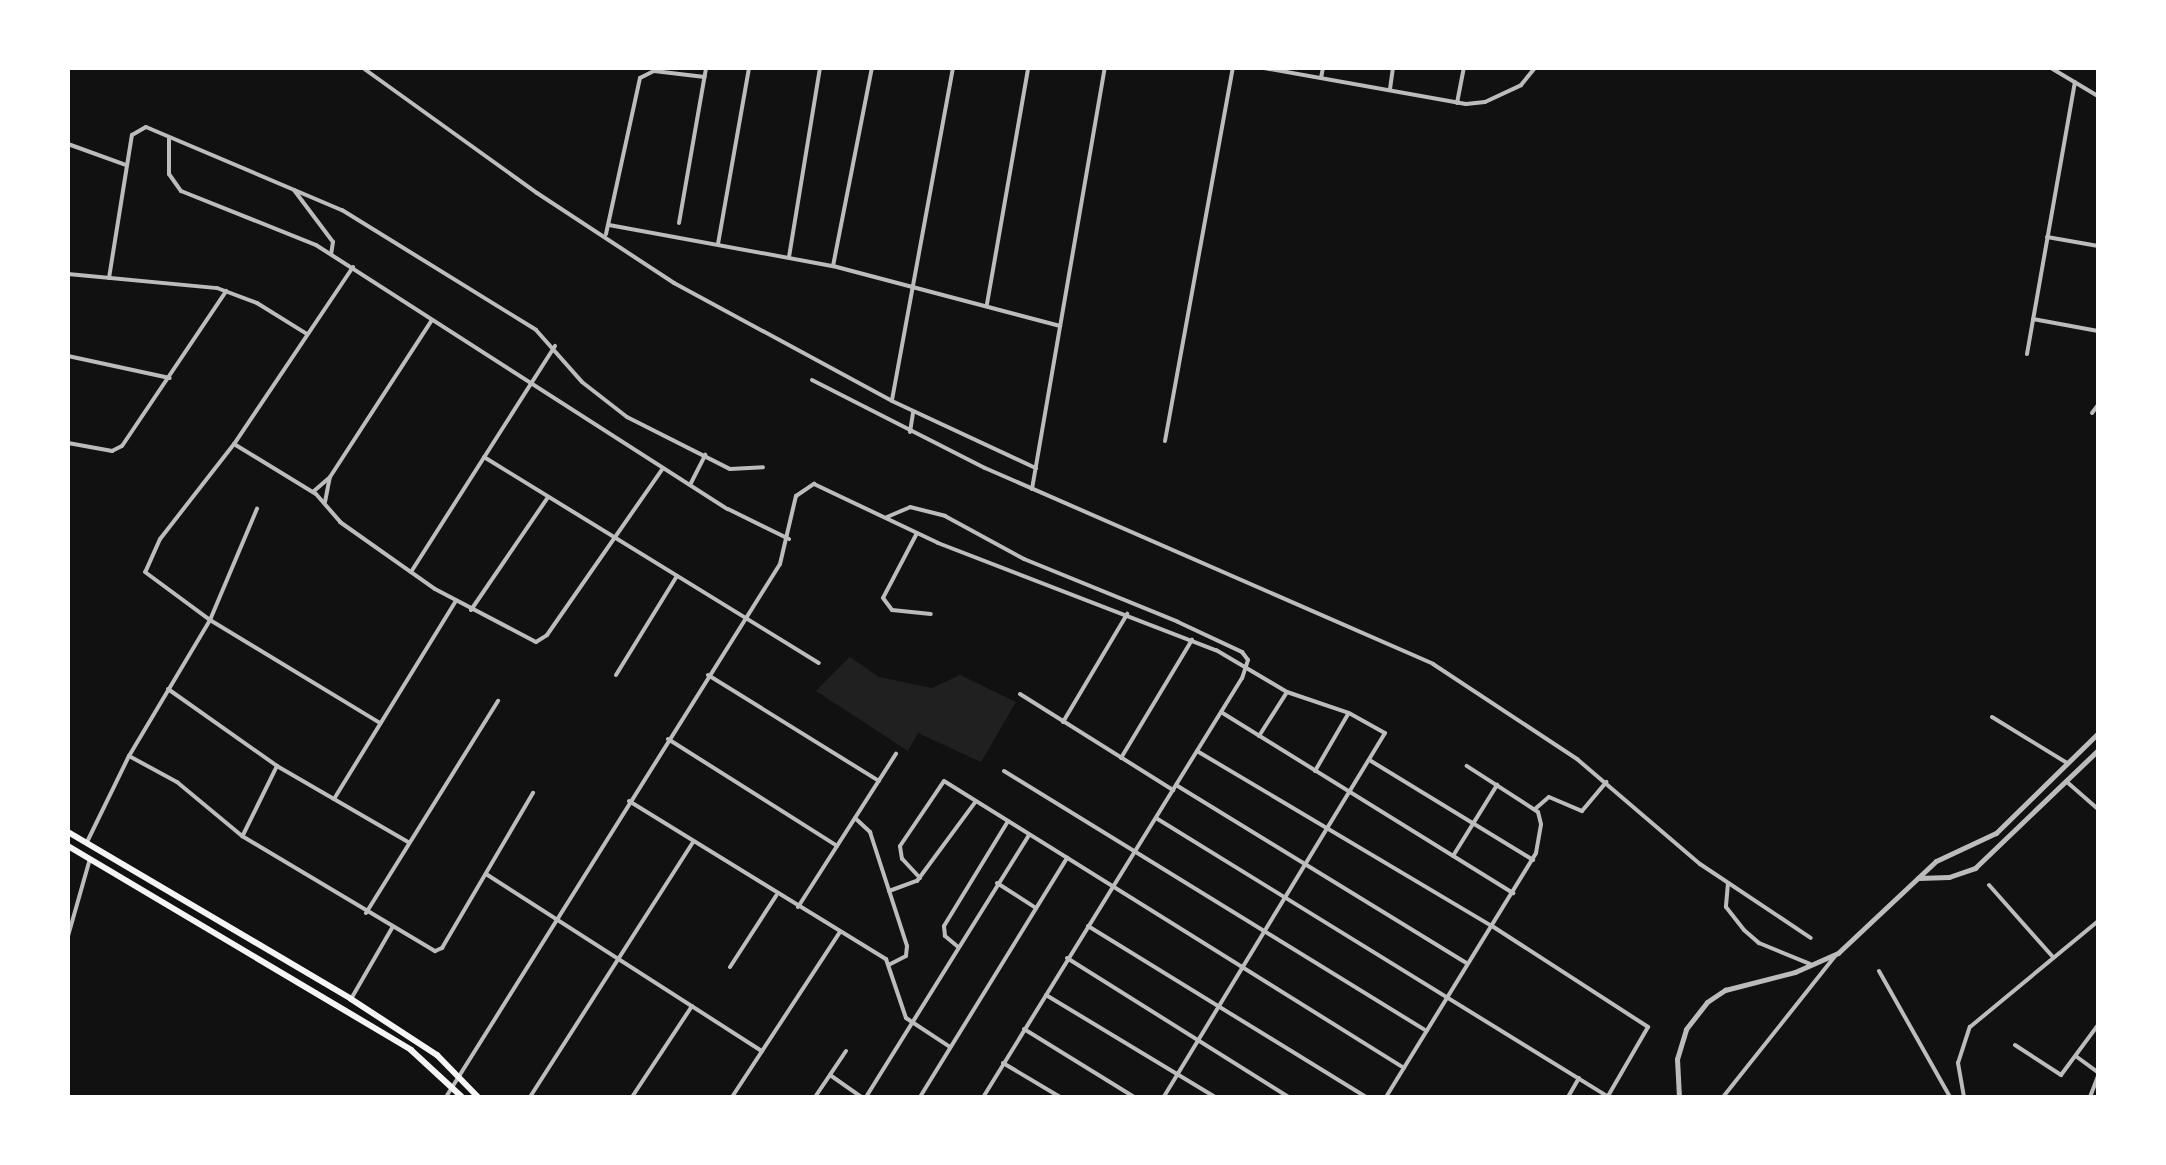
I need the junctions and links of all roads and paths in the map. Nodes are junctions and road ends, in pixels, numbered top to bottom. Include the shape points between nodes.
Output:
1 (706, 68) edge
2 (749, 68) edge
3 (820, 68) edge
4 (872, 68) edge
5 (953, 68) edge
6 (1028, 68) edge
7 (1105, 68) edge
8 (1233, 68) edge
9 (1264, 68) edge
10 (1323, 68) edge
11 (1393, 68) edge
12 (1464, 68) edge
13 (1535, 68) edge
14 (2051, 68) edge
15 (367, 69) edge
16 (705, 77) junction
17 (1321, 78) junction
18 (2075, 82) junction
19 (1389, 90) junction
20 (2098, 96) edge
21 (1457, 103) junction
22 (169, 139) junction
23 (68, 144) edge
24 (126, 165) junction
25 (293, 189) junction
26 (679, 223) dead end
27 (609, 225) junction
28 (606, 234) junction
29 (2047, 237) junction
30 (718, 244) junction
31 (2098, 246) edge
32 (331, 254) junction
33 (789, 257) junction
34 (833, 266) junction
35 (353, 267) junction
36 (68, 274) edge
37 (109, 278) junction
38 (916, 286) junction
39 (226, 291) junction
40 (987, 304) junction
41 (2033, 319) junction
42 (432, 320) junction
43 (1060, 326) junction
44 (2098, 331) edge
45 (307, 334) junction
46 (555, 346) junction
47 (2027, 354) dead end
48 (68, 356) edge
49 (170, 378) junction
50 (812, 380) dead end
51 (529, 385) junction
52 (892, 401) junction
53 (2098, 405) edge
54 (913, 412) junction
55 (2092, 413) dead end
56 (910, 432) junction
57 (1165, 441) dead end
58 (68, 443) edge
59 (234, 444) junction
60 (706, 454) junction
61 (484, 457) junction
62 (763, 467) dead end
63 (663, 468) junction
64 (1036, 468) junction
65 (330, 477) junction
66 (690, 485) junction
67 (1032, 489) junction
68 (314, 492) junction
69 (548, 497) junction
70 (325, 503) junction
71 (257, 509) dead end
72 (887, 517) junction
73 (917, 533) junction
74 (615, 538) junction
75 (789, 539) junction
76 (411, 572) junction
77 (677, 576) junction
78 (455, 602) junction
79 (471, 610) junction
80 (931, 614) dead end
81 (1127, 614) junction
82 (744, 617) junction
83 (210, 620) junction
84 (1192, 640) junction
85 (819, 663) dead end
86 (1247, 666) junction
87 (616, 675) dead end
88 (708, 675) junction
89 (168, 689) junction
90 (1287, 692) junction
91 (1020, 694) dead end
92 (498, 701) dead end
93 (1221, 712) junction
94 (1349, 713) junction
95 (1992, 717) dead end
96 (1063, 722) junction
97 (380, 723) junction
98 (2098, 733) edge
99 (1259, 736) junction
100 (668, 739) junction
101 (2098, 750) edge
102 (1197, 751) junction
103 (896, 754) dead end
104 (129, 756) junction
105 (1121, 758) junction
106 (1371, 761) junction
107 (2067, 763) junction
108 (277, 766) junction
109 (1467, 766) dead end
110 (1004, 771) dead end
111 (1315, 771) junction
112 (879, 781) junction
113 (1606, 782) junction
114 (2067, 782) junction
115 (1497, 785) junction
116 (1174, 788) junction
117 (533, 793) dead end
118 (1351, 793) junction
119 (334, 799) junction
120 (629, 801) junction
121 (976, 801) junction
122 (1535, 809) junction
123 (2098, 809) edge
124 (855, 818) junction
125 (1156, 818) junction
126 (1008, 821) junction
127 (1473, 823) junction
128 (1329, 829) junction
129 (68, 832) edge
130 (1996, 833) junction
131 (1029, 835) junction
132 (242, 836) junction
133 (2009, 839) junction
134 (408, 842) junction
135 (693, 842) junction
136 (86, 844) junction
137 (68, 846) edge
138 (837, 846) junction
139 (1135, 852) junction
140 (1453, 856) junction
141 (1067, 858) junction
142 (90, 859) junction
143 (1533, 860) junction
144 (1307, 865) junction
145 (486, 874) junction
146 (920, 878) junction
147 (1917, 878) junction
148 (997, 883) junction
149 (1728, 883) junction
150 (1989, 885) dead end
151 (1113, 888) junction
152 (889, 891) junction
153 (1513, 893) junction
154 (777, 895) junction
155 (1287, 898) junction
156 (798, 907) junction
157 (1036, 908) junction
158 (366, 913) junction
159 (557, 920) junction
160 (2098, 921) edge
161 (1088, 926) junction
162 (1492, 926) junction
163 (392, 927) junction
164 (840, 932) junction
165 (1265, 933) junction
166 (68, 936) edge
167 (1811, 938) dead end
168 (957, 946) junction
169 (1838, 953) junction
170 (2052, 956) junction
171 (1067, 958) junction
172 (618, 959) junction
173 (890, 964) junction
174 (1468, 964) junction
175 (1813, 965) junction
176 (730, 967) dead end
177 (1243, 970) junction
178 (1879, 971) dead end
179 (1046, 995) junction
180 (1448, 996) junction
181 (351, 999) junction
182 (692, 1006) junction
183 (1220, 1007) junction
184 (912, 1022) junction
185 (2098, 1025) edge
186 (1024, 1029) junction
187 (1426, 1031) junction
188 (1199, 1041) junction
189 (2015, 1045) dead end
190 (950, 1047) junction
191 (762, 1051) junction
192 (846, 1051) dead end
193 (2077, 1057) junction
194 (1003, 1063) junction
195 (1404, 1068) junction
196 (459, 1074) junction
197 (1178, 1074) junction
198 (2098, 1074) edge
199 (830, 1075) junction
200 (1579, 1078) junction
201 (453, 1085) junction
202 (1608, 1096) edge
203 (446, 1097) edge
204 (462, 1097) edge
205 (478, 1097) edge
206 (530, 1097) edge
207 (632, 1097) edge
208 (732, 1097) edge
209 (815, 1097) edge
210 (864, 1097) edge
211 (920, 1097) edge
212 (983, 1097) edge
213 (1060, 1097) edge
214 (1134, 1097) edge
215 (1164, 1097) edge
216 (1215, 1097) edge
217 (1289, 1097) edge
218 (1366, 1097) edge
219 (1386, 1097) edge
220 (1568, 1097) edge
221 (1679, 1097) edge
222 (1723, 1097) edge
223 (1950, 1097) edge
224 (1964, 1097) edge
225 (2090, 1097) edge

1 - 16 street
2 - 30 street
3 - 33 street
4 - 34 street
5 - 38 street
6 - 40 street
7 - 43 street
8 - 57 street
9 - 17 street
10 - 17 street
11 - 19 street
12 - 21 street
13 - 21 street via 1525,82 1485,102
14 - 18 street
15 - 28 street via 537,193
16 - 26 street
16 - 27 street via 654,71 640,78
17 - 19 street
18 - 20 street
18 - 29 street
19 - 21 street
22 - 24 street via 146,127 135,130
22 - 25 street via 221,155
22 - 32 street via 169,174 178,189 285,229
23 - 24 street
24 - 37 street
25 - 32 street via 333,242
25 - 46 street via 430,260
27 - 28 street
27 - 30 street
28 - 52 street via 674,283
29 - 31 street
29 - 41 street
30 - 33 street
32 - 35 street
33 - 34 street
34 - 38 street
35 - 42 street
35 - 45 street
36 - 37 street
37 - 39 street
38 - 40 street
38 - 52 street
39 - 45 street
39 - 49 street
40 - 43 street
41 - 44 street
41 - 47 street
42 - 51 street
42 - 65 street
43 - 64 street
45 - 59 street
46 - 51 street
46 - 60 street via 582,382 614,408
48 - 49 street
49 - 58 street via 117,450
50 - 56 street
51 - 61 street
51 - 63 street
52 - 54 street
53 - 55 street
54 - 56 street
54 - 64 street
56 - 67 street
59 - 68 street
59 - 83 street via 169,526 146,567 150,579
60 - 62 street via 730,469
60 - 66 street
61 - 69 street
61 - 76 street
63 - 66 street
63 - 74 street
64 - 67 street
65 - 68 street
65 - 70 street
66 - 75 street
67 - 113 street via 1403,649 1489,698
68 - 70 street
69 - 74 street
69 - 79 street
70 - 76 street via 340,522
71 - 83 street
72 - 73 street
72 - 75 street via 810,484 796,496
72 - 86 street via 910,507 945,516 1024,559 1242,652
73 - 80 street via 883,598 892,610
73 - 81 street
74 - 77 street
74 - 79 street via 543,640 528,640
75 - 82 street via 780,564
76 - 78 street
77 - 82 street
77 - 87 street
78 - 79 street
78 - 97 street
81 - 84 street
81 - 96 street
82 - 85 street
82 - 88 street
83 - 89 street
83 - 97 street
84 - 86 street
84 - 105 street
86 - 90 street
86 - 93 street
88 - 100 street
88 - 112 street
89 - 104 street
89 - 108 street
90 - 94 street
90 - 99 street
91 - 96 street
92 - 134 street
93 - 99 street
93 - 102 street
94 - 106 street via 1385,733
94 - 111 street
95 - 107 street
96 - 105 street
97 - 119 street
98 - 107 street
99 - 111 street
100 - 120 street
100 - 138 street
101 - 114 street
102 - 116 street
102 - 128 street
103 - 112 street
104 - 132 street via 177,782
104 - 136 street
105 - 116 street
106 - 118 street
106 - 127 street
107 - 130 street
108 - 119 street
108 - 132 street
109 - 115 street
110 - 139 street
111 - 118 street
112 - 124 street
113 - 122 street via 1580,811 1549,797
113 - 149 street
114 - 123 street
114 - 133 street
115 - 122 street
115 - 127 street
116 - 125 street
116 - 144 street
117 - 145 street
118 - 128 street
118 - 140 street
119 - 134 street
120 - 135 street
120 - 159 street
121 - 126 street
121 - 146 street
121 - 146 street via 940,783 900,846 902,859
122 - 143 street via 1541,824
124 - 138 street
124 - 152 street via 870,832
125 - 139 street
125 - 155 street
126 - 131 street
126 - 168 street via 944,926 945,936
127 - 140 street
127 - 143 street
128 - 144 street
128 - 162 street
129 - 136 main road
130 - 133 street
130 - 147 street via 1950,852
131 - 141 street
131 - 148 street
132 - 158 street
133 - 147 street via 1963,874
134 - 158 street
135 - 154 street
135 - 172 street
136 - 181 main road
137 - 142 main road
138 - 156 street
139 - 151 street
139 - 165 street
140 - 153 street
141 - 151 street
141 - 157 street
142 - 166 street
142 - 201 main road via 411,1050
143 - 153 street
144 - 155 street
144 - 174 street
145 - 159 street
145 - 163 street via 438,952
146 - 152 street
147 - 169 street
148 - 157 street
148 - 168 street
149 - 167 street
149 - 175 street via 1726,907 1744,930 1759,943
150 - 170 street
151 - 161 street
151 - 177 street
152 - 173 street via 908,951
153 - 162 street
154 - 156 street
154 - 176 street
155 - 165 street
155 - 180 street
156 - 164 street
157 - 190 street
158 - 163 street
159 - 172 street
159 - 196 street
160 - 170 street
161 - 171 street
161 - 183 street
162 - 174 street
162 - 202 street via 1648,1027
163 - 181 street
164 - 173 street
164 - 191 street
165 - 177 street
165 - 187 street
168 - 184 street
169 - 175 street
169 - 222 street
170 - 224 street via 1970,1027 1958,1063
171 - 179 street
171 - 188 street
172 - 182 street
172 - 206 street
173 - 184 street via 902,1012
174 - 180 street
175 - 221 street via 1725,990 1699,1010 1677,1059
177 - 183 street
177 - 195 street
178 - 223 street
179 - 186 street
179 - 197 street
180 - 187 street
180 - 200 street
181 - 196 main road
182 - 191 street
182 - 207 street
183 - 188 street
183 - 218 street
184 - 190 street
184 - 210 street
185 - 193 street
186 - 194 street
186 - 214 street
187 - 195 street
188 - 197 street
188 - 217 street
189 - 193 street via 2058,1075
190 - 211 street
191 - 208 street
192 - 199 street
193 - 198 street
194 - 212 street
194 - 213 street
195 - 219 street
196 - 201 street
196 - 205 main road
197 - 215 street
197 - 216 street
198 - 225 street
199 - 209 street
199 - 210 street
200 - 202 street
200 - 220 street
201 - 203 street
201 - 204 main road

